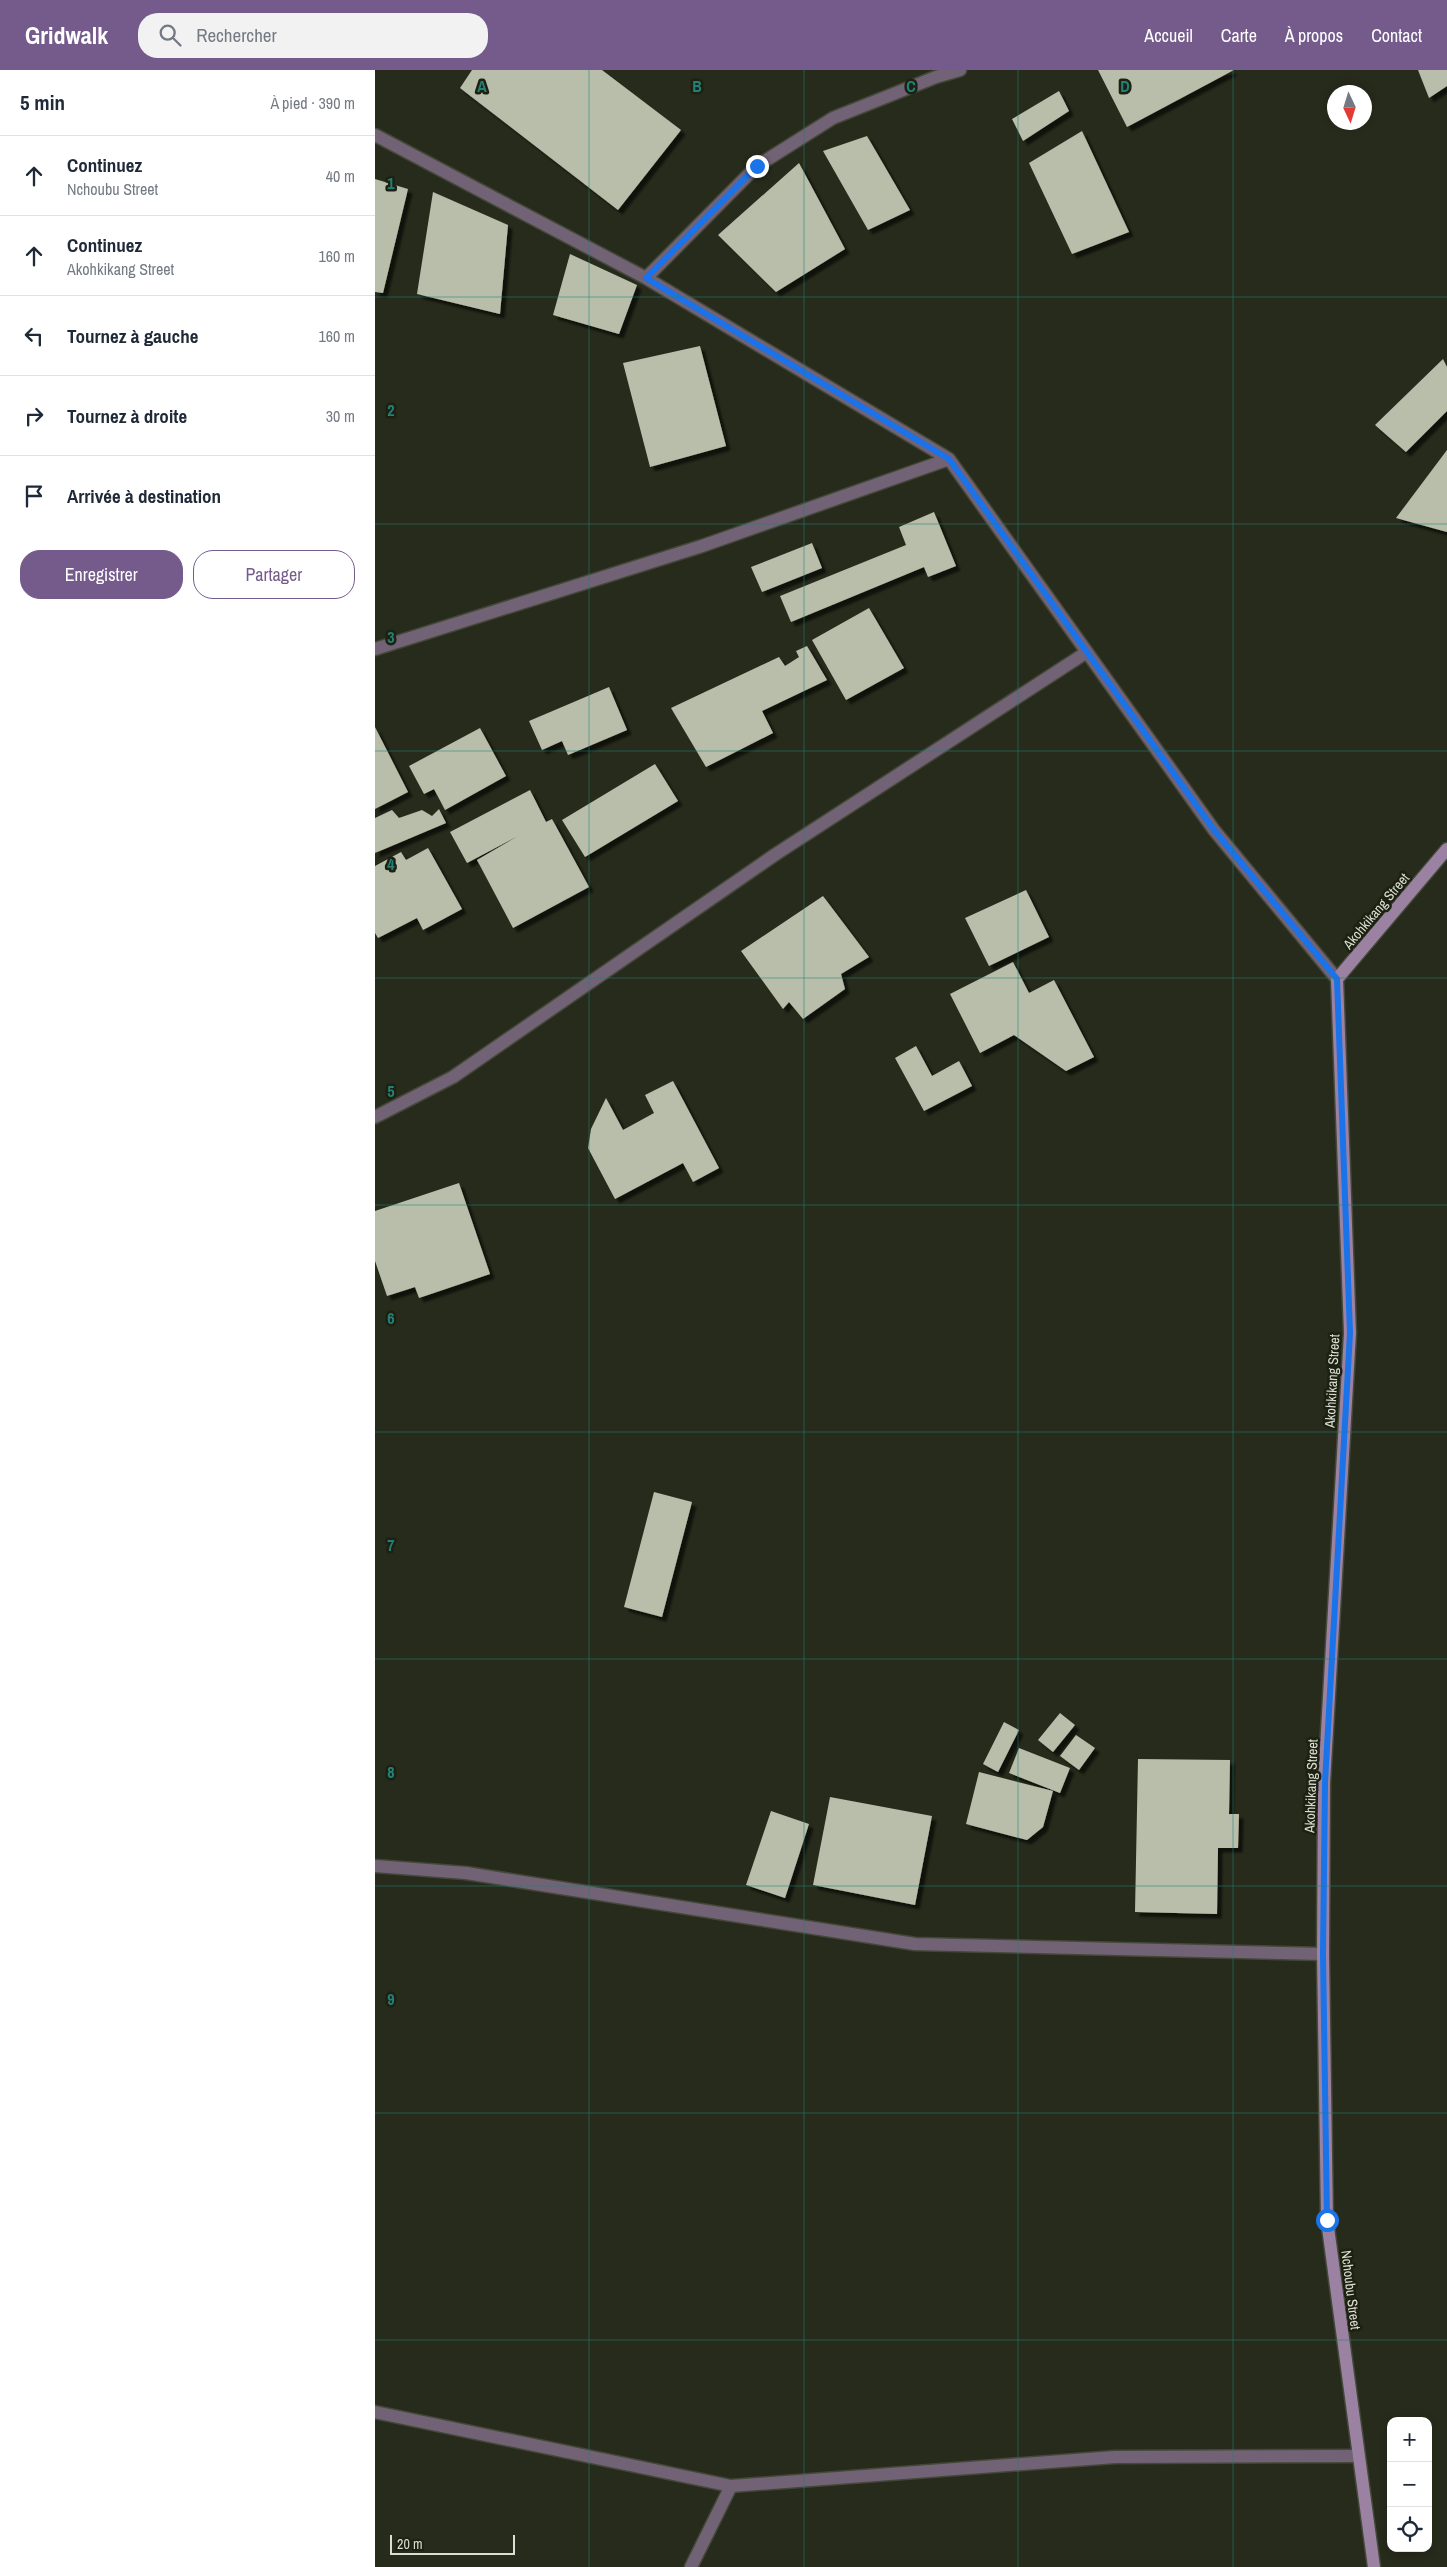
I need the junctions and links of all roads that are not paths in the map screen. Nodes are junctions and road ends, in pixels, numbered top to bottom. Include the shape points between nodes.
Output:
1 (960, 70) edge
2 (375, 135) edge
3 (646, 278) junction
4 (949, 459) junction
5 (375, 649) edge
6 (1087, 652) junction
7 (1447, 849) edge
8 (1337, 979) junction
9 (375, 1117) edge
10 (375, 1866) edge
11 (1323, 1954) junction
12 (375, 2412) edge
13 (1358, 2456) junction
14 (731, 2486) junction
15 (691, 2567) edge
16 (1374, 2567) edge

1 - 3 street via 833,118 757,166
2 - 3 street
3 - 4 street
4 - 5 street via 702,546
4 - 6 street
6 - 8 street via 1214,830
6 - 9 street via 776,854 453,1077
7 - 8 street, Akohkikang Street
8 - 11 street, Akohkikang Street via 1350,1333 1325,1783
10 - 11 street via 466,1872 915,1944
11 - 13 street, Nchoubu Street via 1327,2220
12 - 14 street
13 - 14 street via 1115,2458
13 - 16 street, Nchoubu Street
14 - 15 street

